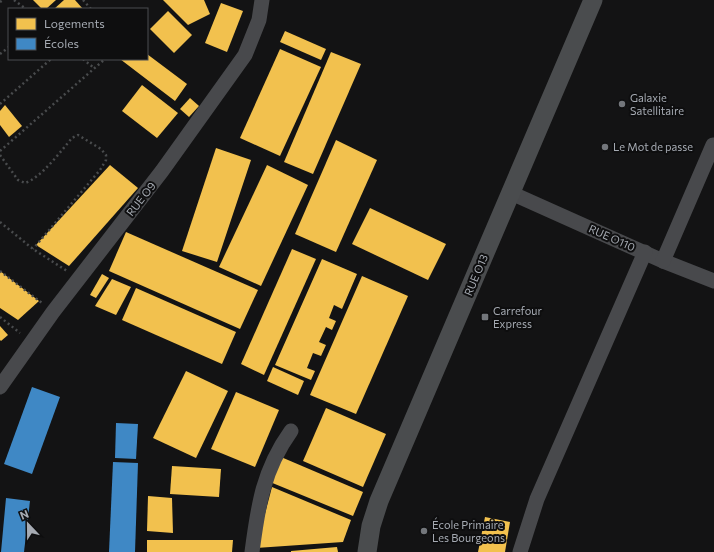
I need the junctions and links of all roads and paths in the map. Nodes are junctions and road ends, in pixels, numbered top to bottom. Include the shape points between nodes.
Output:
1 (3, 0) edge
2 (14, 0) edge
3 (83, 0) edge
4 (262, 0) edge
5 (593, 0) edge
6 (0, 2) edge
7 (25, 8) edge
8 (90, 8) edge
9 (8, 47) edge
10 (0, 54) edge
11 (50, 60) edge
12 (84, 60) edge
13 (105, 60) edge
14 (94, 68) junction
15 (0, 104) edge
16 (713, 145) edge
17 (0, 151) edge
18 (0, 155) edge
19 (511, 193) junction
20 (0, 222) edge
21 (32, 249) junction
22 (645, 252) junction
23 (663, 261) junction
24 (0, 271) edge
25 (78, 278) junction
26 (714, 281) edge
27 (53, 312) junction
28 (0, 317) edge
29 (31, 343) junction
30 (0, 387) edge
31 (291, 431) dead end
32 (252, 552) edge
33 (367, 552) edge
34 (520, 552) edge

1 - 6 path
2 - 7 path
3 - 8 path
4 - 25 street, RUE O9 via 259,20 245,55 162,172
5 - 19 main road, RUE O13
9 - 10 path
11 - 15 path
12 - 14 path
13 - 14 path
14 - 17 path
16 - 23 street
18 - 21 path via 18,180 25,183 39,176 72,138 78,135 106,155 100,170
19 - 22 street, RUE O110
19 - 33 main road, RUE O13 via 379,501 371,526
20 - 21 path
21 - 25 path
22 - 23 street, RUE O110
22 - 34 street via 537,499
23 - 26 street, RUE O110
24 - 27 path
25 - 27 street, RUE O9
27 - 29 street, RUE O9
28 - 29 path
29 - 30 street, RUE O9
31 - 32 street via 272,461 264,485

